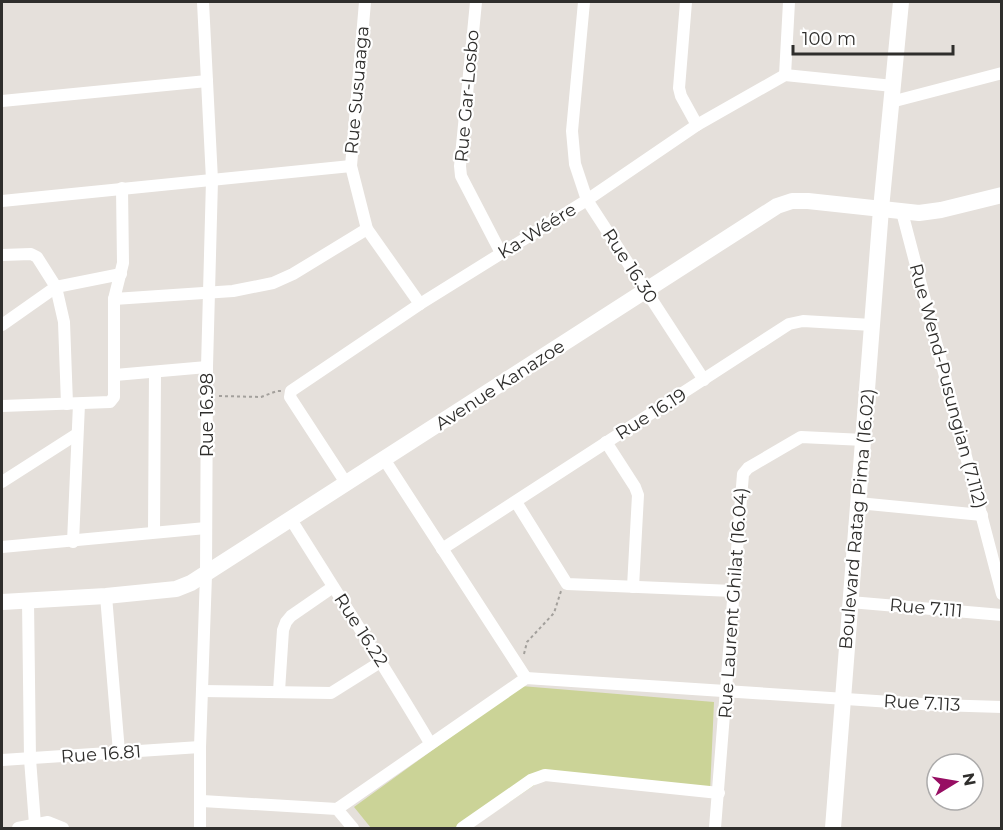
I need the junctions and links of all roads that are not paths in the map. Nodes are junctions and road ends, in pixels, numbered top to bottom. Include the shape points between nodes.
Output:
1 (203, 2) edge
2 (365, 2) edge
3 (476, 2) edge
4 (584, 2) edge
5 (686, 2) edge
6 (789, 2) edge
7 (901, 2) edge
8 (1002, 73) edge
9 (785, 75) junction
10 (207, 81) junction
11 (892, 94) junction
12 (2, 101) edge
13 (697, 124) junction
14 (351, 165) junction
15 (212, 180) junction
16 (122, 189) junction
17 (1002, 195) edge
18 (587, 200) junction
19 (2, 201) edge
20 (881, 209) junction
21 (902, 212) junction
22 (367, 229) junction
23 (501, 253) junction
24 (2, 255) edge
25 (121, 274) junction
26 (56, 287) junction
27 (646, 290) junction
28 (208, 291) junction
29 (114, 299) junction
30 (420, 304) junction
31 (2, 324) edge
32 (872, 325) junction
33 (207, 367) junction
34 (155, 372) junction
35 (115, 375) junction
36 (704, 380) junction
37 (73, 404) junction
38 (2, 406) edge
39 (76, 434) junction
40 (864, 440) junction
41 (606, 442) junction
42 (384, 459) junction
43 (2, 482) edge
44 (345, 483) junction
45 (516, 502) junction
46 (858, 503) junction
47 (982, 515) junction
48 (290, 518) junction
49 (206, 528) junction
50 (154, 532) junction
51 (73, 542) junction
52 (2, 547) edge
53 (442, 549) junction
54 (206, 575) junction
55 (333, 587) junction
56 (633, 587) junction
57 (734, 591) junction
58 (1002, 594) edge
59 (106, 596) junction
60 (28, 601) junction
61 (2, 602) edge
62 (850, 602) junction
63 (1002, 615) edge
64 (382, 662) junction
65 (526, 678) junction
66 (202, 691) junction
67 (279, 691) junction
68 (727, 691) junction
69 (842, 699) junction
70 (1002, 707) edge
71 (430, 743) junction
72 (200, 747) junction
73 (119, 752) junction
74 (30, 759) junction
75 (2, 760) edge
76 (719, 793) junction
77 (202, 801) junction
78 (337, 809) junction
79 (34, 824) junction
80 (478, 824) edge
81 (48, 825) edge
82 (18, 828) edge
83 (63, 828) edge
84 (200, 828) edge
85 (354, 828) edge
86 (462, 828) edge
87 (715, 828) edge
88 (833, 828) edge

1 - 10 street, Rue 16.98
2 - 14 street, Rue Susuaaga
3 - 23 street, Rue Gar-Losbo via 460,166 461,176
4 - 18 street, Rue 16.30 via 573,131 575,164
5 - 13 street via 679,88
6 - 9 street
7 - 11 street, Boulevard Ratag Pima (16.02)
8 - 11 street
9 - 11 street
9 - 13 street, Ka-Wéére
10 - 12 street
10 - 15 street, Rue 16.98
11 - 20 street, Boulevard Ratag Pima (16.02)
13 - 18 street, Ka-Wéére
14 - 15 street
14 - 22 street, Rue Susuaaga
15 - 16 street
15 - 28 street, Rue 16.98
16 - 19 street
16 - 25 street
17 - 21 street, Avenue Kanazoe via 941,210
18 - 23 street, Ka-Wéére
18 - 27 street, Rue 16.30
20 - 21 street, Avenue Kanazoe
20 - 27 street, Avenue Kanazoe via 792,201 761,214
20 - 32 street, Boulevard Ratag Pima (16.02)
21 - 47 street, Rue Wend-Pusungian (7.112)
22 - 28 street via 273,283 233,291
22 - 30 street, Rue Susuaaga
23 - 30 street, Ka-Wéére
24 - 26 street via 37,257
25 - 26 street
25 - 29 street
26 - 31 street
26 - 37 street
27 - 36 street, Rue 16.30
27 - 42 street, Avenue Kanazoe
28 - 29 street
28 - 33 street, Rue 16.98
29 - 35 street
30 - 44 street, Ka-Wéére via 289,393
32 - 36 street, Rue 16.19 via 795,321
32 - 40 street, Boulevard Ratag Pima (16.02)
33 - 34 street
33 - 49 street, Rue 16.98
34 - 35 street
34 - 50 street
35 - 37 street via 114,397 110,402
36 - 41 street, Rue 16.19
37 - 38 street
37 - 39 street
39 - 43 street
39 - 51 street
40 - 46 street, Boulevard Ratag Pima (16.02)
40 - 57 street, Rue Laurent Ghilat (16.04) via 801,436 748,468 741,481
41 - 45 street, Rue 16.19
41 - 56 street via 638,495
42 - 44 street, Avenue Kanazoe
42 - 53 street
44 - 48 street, Avenue Kanazoe
45 - 53 street, Rue 16.19
45 - 56 street via 567,584
46 - 47 street
46 - 62 street, Boulevard Ratag Pima (16.02)
47 - 58 street, Rue Wend-Pusungian (7.112)
48 - 54 street, Avenue Kanazoe
48 - 55 street, Rue 16.22
49 - 50 street
49 - 54 street, Rue 16.98
50 - 51 street
51 - 52 street
53 - 65 street
54 - 59 street, Avenue Kanazoe via 176,589
54 - 66 street, Rue 16.98
55 - 64 street, Rue 16.22
55 - 67 street via 286,622
56 - 57 street
57 - 68 street, Rue Laurent Ghilat (16.04)
59 - 60 street, Avenue Kanazoe
59 - 73 street
60 - 61 street, Avenue Kanazoe
60 - 74 street
62 - 63 street, Rue 7.111
62 - 69 street, Boulevard Ratag Pima (16.02)
64 - 67 street via 331,693
64 - 71 street, Rue 16.22
65 - 68 street, Rue 7.113
65 - 71 street
66 - 67 street
66 - 72 street, Rue 16.98
68 - 69 street, Rue 7.113
68 - 76 street, Rue Laurent Ghilat (16.04)
69 - 70 street, Rue 7.113
69 - 88 street, Boulevard Ratag Pima (16.02)
71 - 78 street
72 - 73 street, Rue 16.81
72 - 77 street, Rue 16.98
73 - 74 street, Rue 16.81
74 - 75 street, Rue 16.81
74 - 79 street
76 - 80 street via 545,776 531,780
76 - 87 street, Rue Laurent Ghilat (16.04)
77 - 78 street
77 - 84 street, Rue 16.98
78 - 85 street
79 - 81 street
79 - 82 street
80 - 86 street
81 - 83 street

